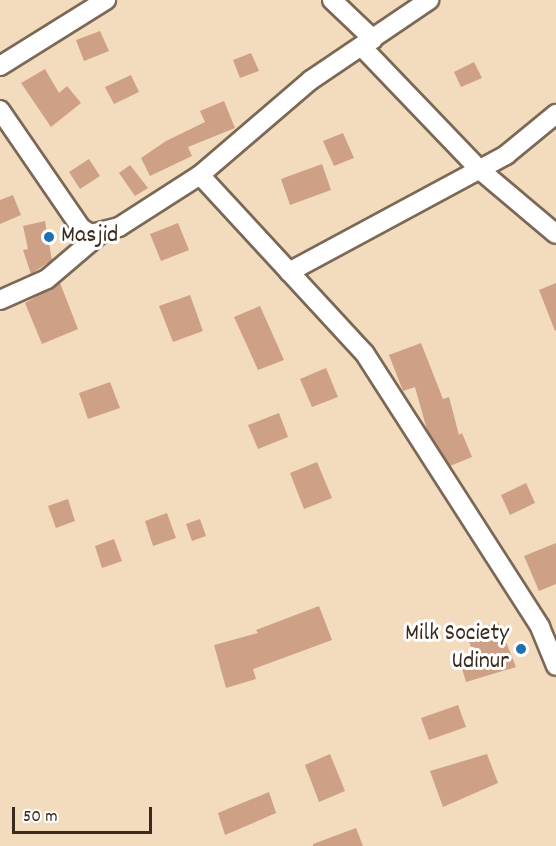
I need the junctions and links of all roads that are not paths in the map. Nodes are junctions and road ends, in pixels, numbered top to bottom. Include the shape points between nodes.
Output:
1 (106, 0) edge
2 (332, 0) edge
3 (429, 0) edge
4 (368, 43) junction
5 (0, 66) edge
6 (0, 110) edge
7 (556, 114) edge
8 (480, 170) junction
9 (200, 175) junction
10 (101, 232) junction
11 (556, 234) edge
12 (289, 272) junction
13 (0, 300) edge
14 (556, 666) edge

1 - 5 street
2 - 4 street
3 - 4 street
4 - 8 street
4 - 9 street via 311,80
6 - 10 street via 81,228 91,234
7 - 8 street via 506,155
8 - 11 street
8 - 12 street
9 - 10 street via 119,227
9 - 12 street
10 - 13 street via 47,279
12 - 14 street via 365,354 540,627

